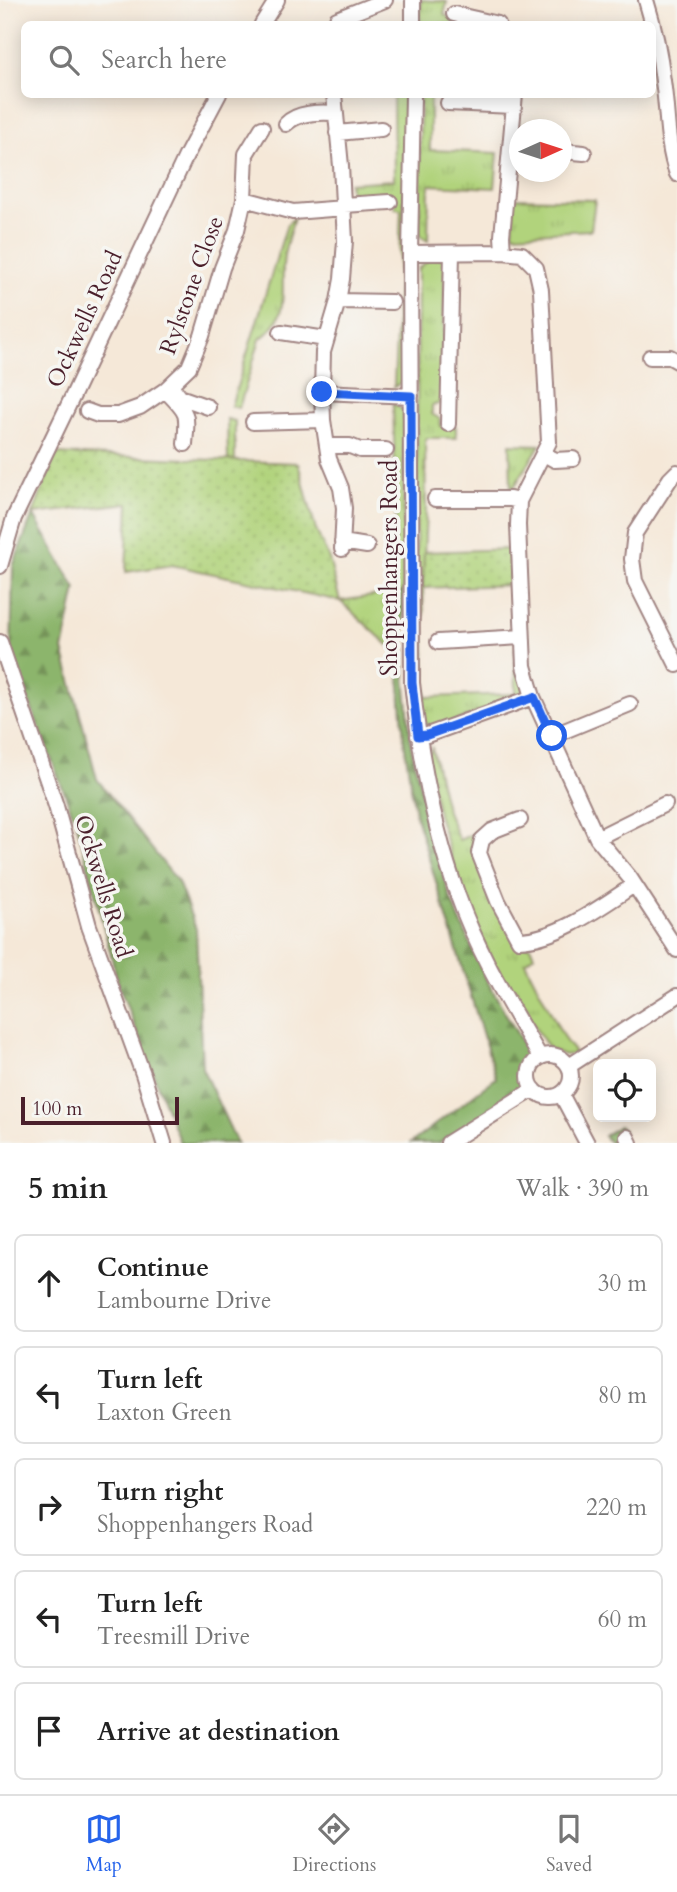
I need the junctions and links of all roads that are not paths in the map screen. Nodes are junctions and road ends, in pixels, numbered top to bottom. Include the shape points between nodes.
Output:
1 (277, 0) edge
2 (385, 0) edge
3 (413, 0) edge
4 (646, 0) edge
5 (460, 18) edge
6 (264, 21) edge
7 (337, 21) edge
8 (413, 21) edge
9 (479, 21) edge
10 (652, 21) edge
11 (656, 42) edge
12 (217, 98) edge
13 (334, 98) edge
14 (413, 98) edge
15 (514, 100) edge
16 (448, 102) dead end
17 (335, 113) junction
18 (514, 119) edge
19 (286, 124) dead end
20 (262, 128) dead end
21 (381, 129) dead end
22 (337, 133) junction
23 (572, 152) edge
24 (584, 153) dead end
25 (677, 174) edge
26 (510, 182) edge
27 (240, 192) junction
28 (390, 202) dead end
29 (344, 206) junction
30 (503, 252) junction
31 (410, 253) junction
32 (452, 253) junction
33 (338, 301) junction
34 (392, 302) dead end
35 (281, 332) dead end
36 (326, 339) junction
37 (650, 357) dead end
38 (677, 361) edge
39 (167, 387) junction
40 (322, 392) junction
41 (411, 396) junction
42 (208, 407) dead end
43 (445, 415) dead end
44 (93, 418) dead end
45 (323, 420) junction
46 (253, 422) dead end
47 (185, 444) dead end
48 (327, 446) junction
49 (386, 450) dead end
50 (544, 454) junction
51 (573, 459) dead end
52 (677, 472) edge
53 (435, 499) dead end
54 (519, 501) junction
55 (367, 546) dead end
56 (0, 566) edge
57 (522, 637) junction
58 (0, 642) edge
59 (438, 642) dead end
60 (677, 665) edge
61 (534, 697) junction
62 (629, 704) dead end
63 (418, 736) junction
64 (552, 736) junction
65 (665, 804) dead end
66 (520, 820) dead end
67 (597, 838) junction
68 (634, 885) junction
69 (677, 950) edge
70 (677, 996) edge
71 (540, 1057) junction
72 (569, 1066) junction
73 (534, 1089) junction
74 (561, 1094) junction
75 (164, 1143) edge
76 (448, 1143) edge
77 (587, 1143) edge

1 - 6 street
2 - 7 street
3 - 8 street
4 - 10 street
5 - 9 street
11 - 25 street via 670,154
12 - 56 street, Ockwells Road via 14,518
13 - 17 street
14 - 31 street, Shoppenhangers Road
15 - 16 street
15 - 18 street
17 - 19 street via 298,117
17 - 22 street
20 - 27 street, Rylstone Close via 246,154
21 - 22 street
22 - 29 street
23 - 24 street
26 - 30 street
27 - 29 street, Rylstone Close via 293,212
27 - 39 street, Rylstone Close via 237,230 202,336 189,367
28 - 29 street, Rylstone Close
29 - 33 street
30 - 32 street
30 - 50 street via 522,254 536,268 541,290 549,442
31 - 32 street
31 - 41 street, Shoppenhangers Road
32 - 43 street
33 - 34 street
33 - 36 street
35 - 36 street
36 - 40 street
37 - 38 street
39 - 42 street
39 - 44 street, Rylstone Close via 140,407
39 - 47 street via 188,420
40 - 41 street
40 - 45 street
41 - 63 street, Shoppenhangers Road via 412,683
45 - 46 street
45 - 48 street
48 - 49 street
48 - 55 street via 345,508 342,546
50 - 51 street via 555,460
50 - 54 street
52 - 60 street via 635,533 632,559 635,581
53 - 54 street
54 - 57 street
57 - 59 street
57 - 61 street via 524,666
58 - 75 street, Ockwells Road via 56,806 89,926
61 - 63 street
61 - 64 street
62 - 64 street
63 - 71 street, Shoppenhangers Road via 433,816 458,898 491,971
64 - 67 street
65 - 67 street via 653,817
66 - 68 street via 492,831 482,840 479,853 519,940 533,940 559,929
67 - 68 street
68 - 69 street
70 - 72 street
71 - 72 street via 553,1055
71 - 73 street via 531,1068
72 - 74 street via 569,1085
73 - 74 street via 549,1097
73 - 76 street
74 - 77 street

